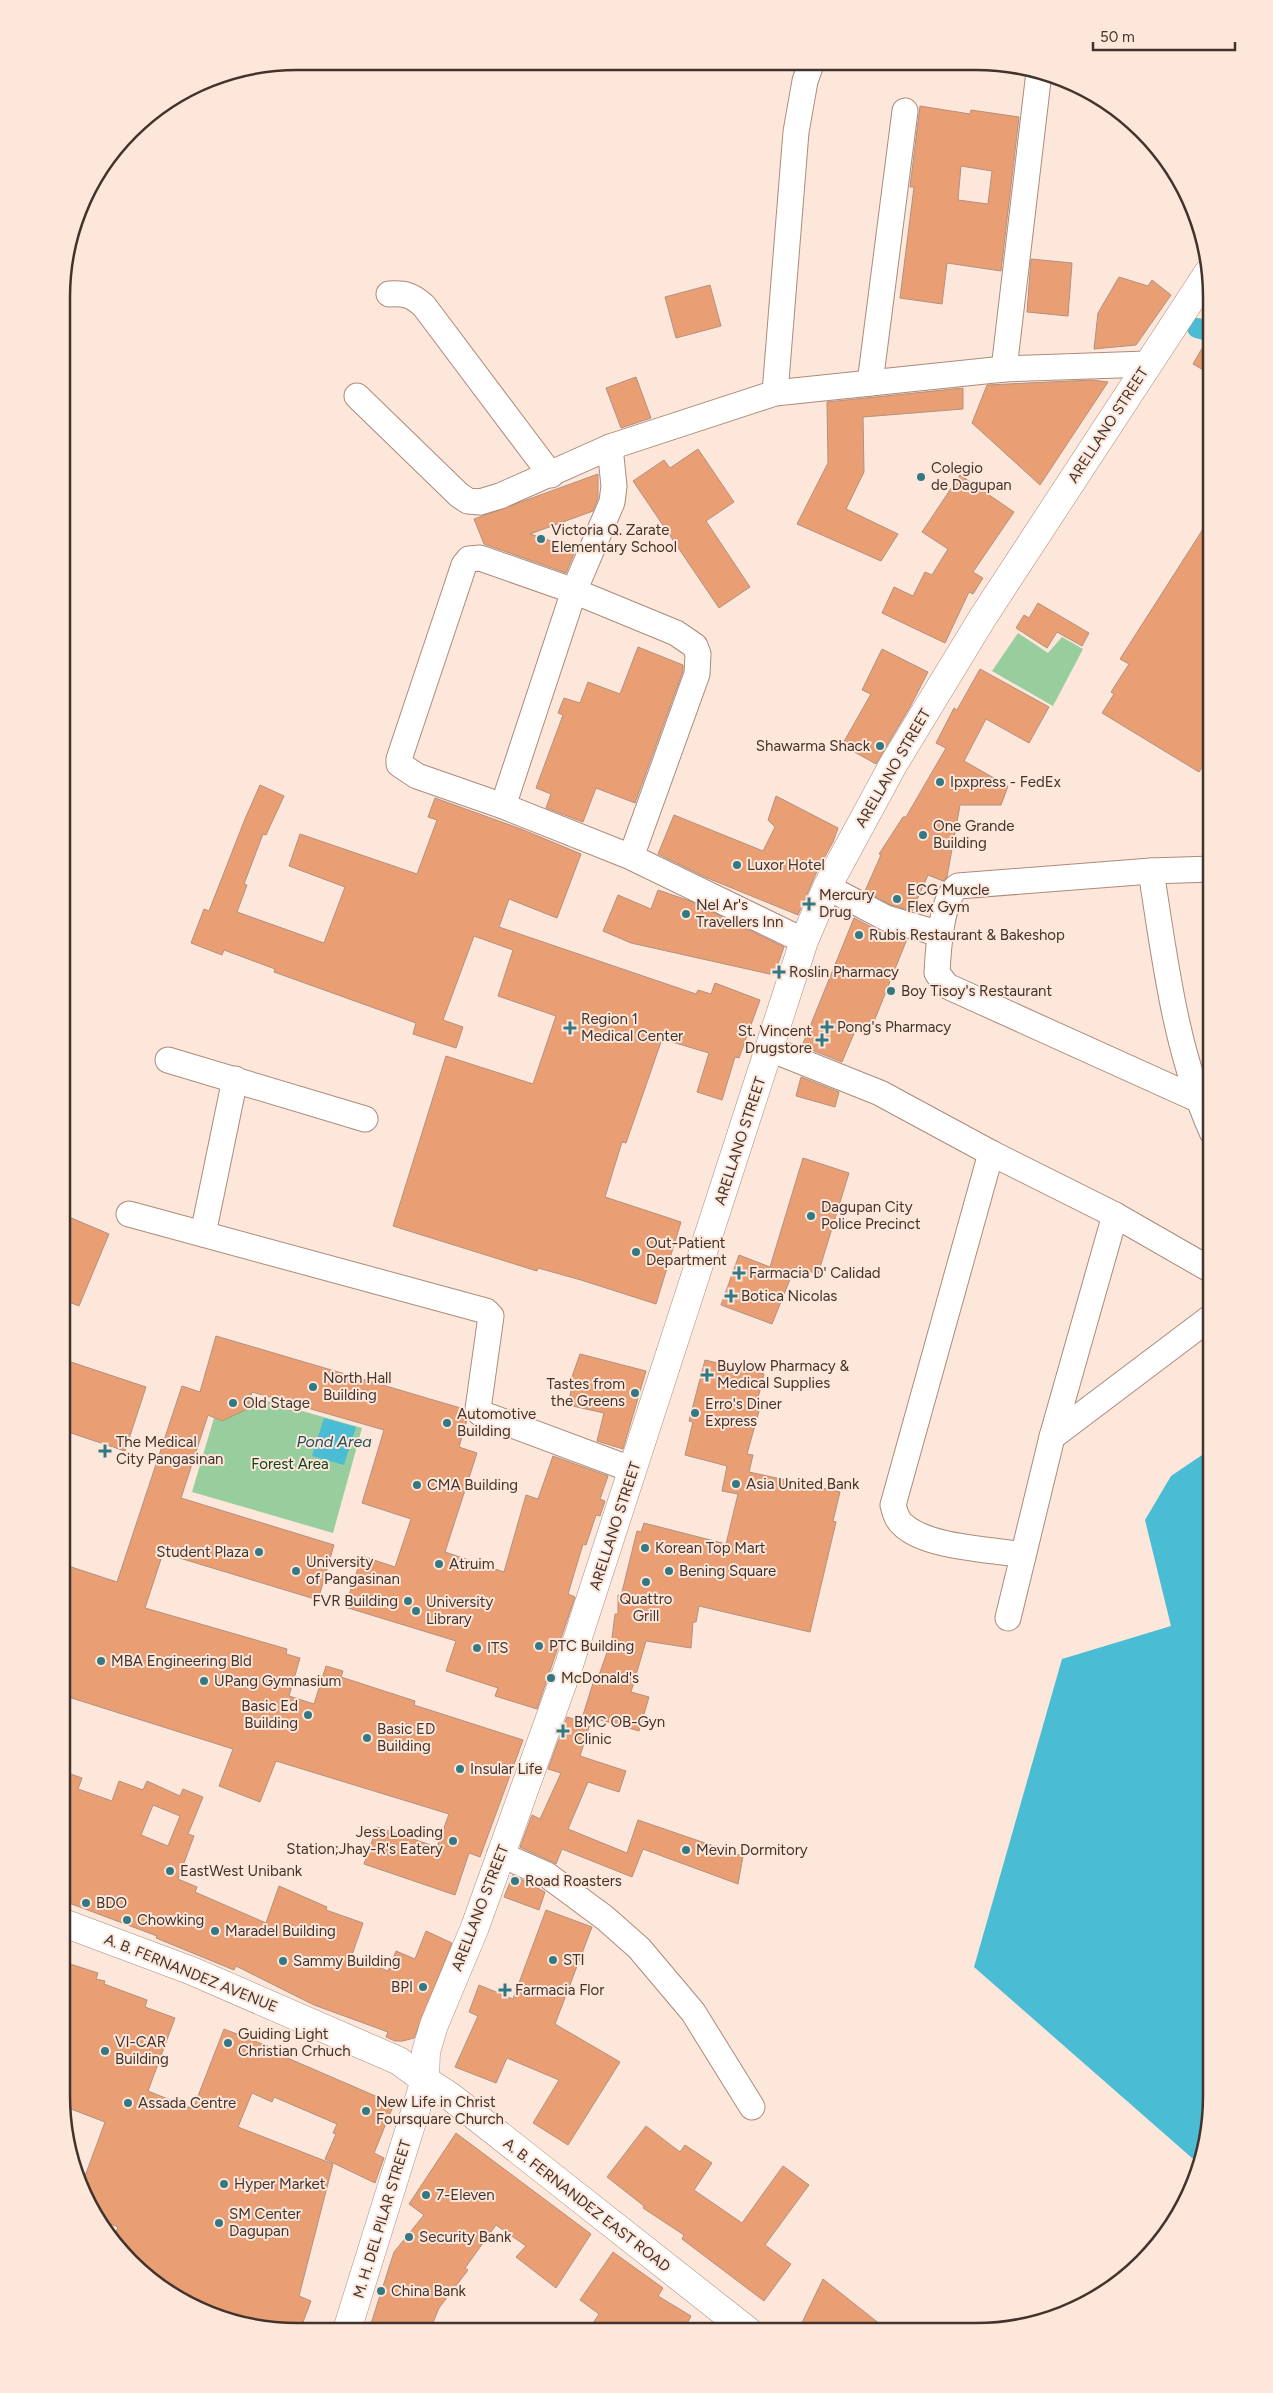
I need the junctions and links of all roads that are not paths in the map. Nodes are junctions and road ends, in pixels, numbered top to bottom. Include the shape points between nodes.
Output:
1 (809, 70) edge
2 (1038, 79) edge
3 (905, 111) dead end
4 (1203, 281) edge
5 (389, 294) dead end
6 (1147, 364) junction
7 (1004, 369) junction
8 (870, 383) junction
9 (775, 393) junction
10 (356, 396) dead end
11 (610, 448) junction
12 (551, 475) junction
13 (574, 591) junction
14 (503, 806) junction
15 (631, 857) junction
16 (1203, 869) edge
17 (1151, 871) junction
18 (828, 887) junction
19 (940, 934) junction
20 (804, 941) junction
21 (770, 1049) junction
22 (168, 1060) dead end
23 (235, 1079) junction
24 (1197, 1099) junction
25 (1203, 1112) edge
26 (365, 1118) dead end
27 (991, 1153) junction
28 (129, 1214) dead end
29 (1115, 1215) junction
30 (203, 1234) junction
31 (1203, 1265) edge
32 (1203, 1324) edge
33 (1052, 1437) junction
34 (633, 1470) junction
35 (1023, 1555) junction
36 (1008, 1618) dead end
37 (500, 1854) junction
38 (70, 1925) edge
39 (425, 2080) junction
40 (752, 2107) dead end
41 (349, 2323) edge
42 (738, 2323) edge

1 - 9 street via 796,132
2 - 7 street
3 - 8 street
4 - 6 main road, ARELLANO STREET
5 - 12 street via 413,296 424,306
6 - 7 street
6 - 18 main road, ARELLANO STREET via 948,674 893,765
7 - 8 street
8 - 9 street
9 - 11 street
10 - 12 street via 468,501 480,502 500,496
11 - 12 street
11 - 13 street via 614,486 612,502
13 - 14 street
13 - 14 street via 480,558 469,559 464,565 399,759 404,769 417,776
13 - 15 street via 676,633 695,646 698,654 694,684
14 - 15 street
15 - 20 street
16 - 17 street
17 - 19 street via 958,886 950,894
17 - 24 street via 1170,994
18 - 19 street via 886,918
18 - 20 main road, ARELLANO STREET
19 - 24 street via 937,973 947,986
20 - 21 main road, ARELLANO STREET
21 - 27 street via 880,1093
21 - 34 main road, ARELLANO STREET
22 - 23 street
23 - 26 street
23 - 30 street
24 - 25 street
27 - 29 street
27 - 35 street via 893,1505 896,1516 912,1532 939,1542
28 - 30 street
29 - 31 street
29 - 33 street
30 - 34 street via 486,1311 490,1316 480,1413
32 - 33 street
33 - 35 street
34 - 37 main road, ARELLANO STREET via 569,1665
35 - 36 street
37 - 39 main road, ARELLANO STREET via 475,1927 434,2025 426,2052
37 - 40 street via 547,1875 639,1948 693,2012
38 - 39 main road, A. B. FERNANDEZ AVENUE via 192,1971 399,2061
39 - 41 main road, M. H. DEL PILAR STREET
39 - 42 main road, A. B. FERNANDEZ EAST ROAD via 451,2097

